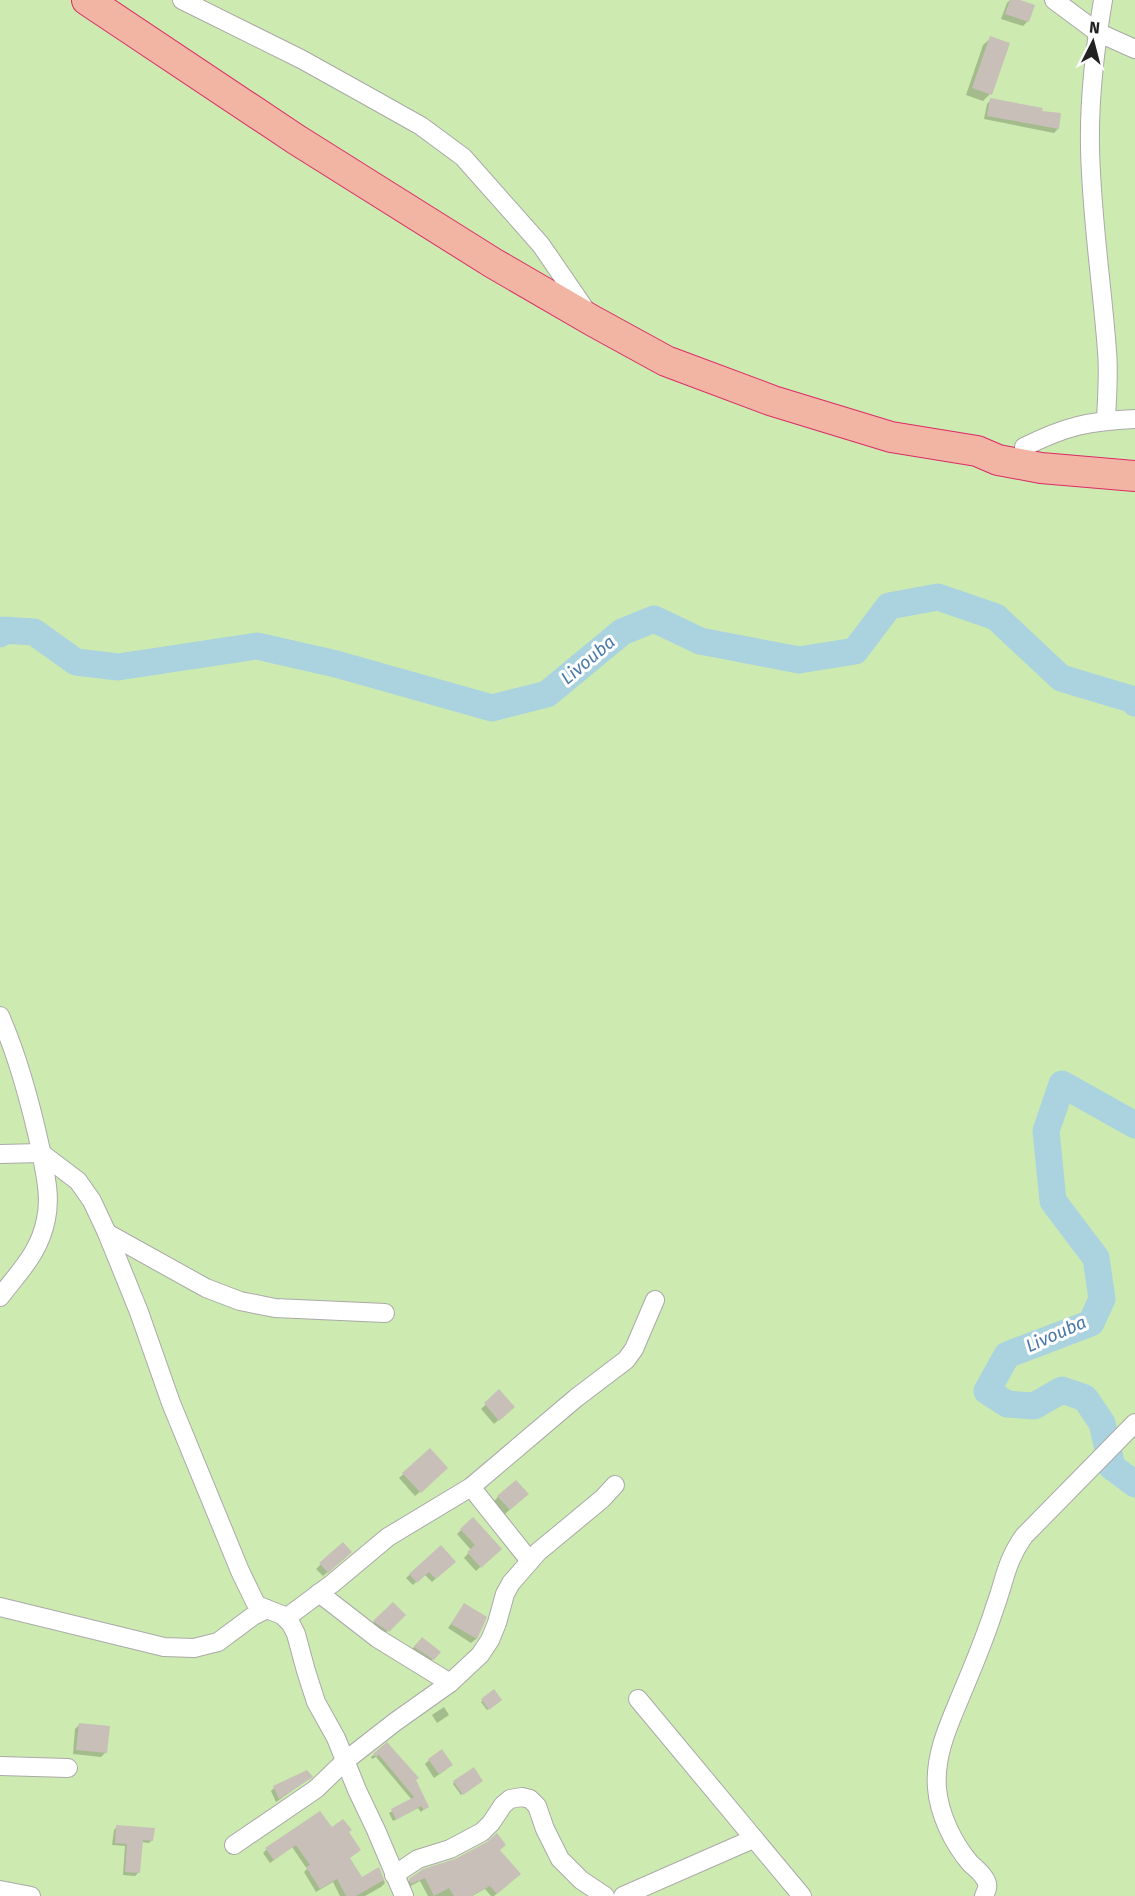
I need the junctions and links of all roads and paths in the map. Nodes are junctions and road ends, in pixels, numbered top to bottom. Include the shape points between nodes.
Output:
1 (87, 0) edge
2 (182, 0) edge
3 (1054, 0) edge
4 (1103, 0) edge
5 (1097, 32) junction
6 (1135, 49) edge
7 (592, 321) junction
8 (1135, 419) edge
9 (1106, 420) junction
10 (1024, 447) junction
11 (977, 451) junction
12 (1135, 459) edge
13 (1135, 476) edge
14 (0, 1016) edge
15 (41, 1153) junction
16 (0, 1154) edge
17 (106, 1233) junction
18 (0, 1297) edge
19 (655, 1300) dead end
20 (385, 1313) dead end
21 (1129, 1429) edge
22 (615, 1485) dead end
23 (471, 1487) junction
24 (530, 1561) junction
25 (319, 1593) junction
26 (0, 1607) edge
27 (267, 1609) junction
28 (286, 1618) junction
29 (450, 1683) junction
30 (638, 1700) dead end
31 (345, 1761) junction
32 (0, 1766) edge
33 (68, 1768) dead end
34 (753, 1839) junction
35 (234, 1845) dead end
36 (394, 1875) junction
37 (0, 1890) edge
38 (598, 1894) edge
39 (28, 1896) edge
40 (404, 1896) edge
41 (623, 1896) edge
42 (801, 1896) edge
43 (984, 1896) edge

1 - 7 highway via 297,140
2 - 7 street via 302,59 421,126 463,157 541,245
3 - 5 street
4 - 5 street
5 - 6 street
5 - 9 street via 1090,147 1107,353
7 - 11 highway via 666,361 773,400 891,437
8 - 9 street
9 - 10 street via 1075,425
10 - 11 highway via 1004,445
10 - 12 highway
11 - 13 highway via 998,460 1041,468
14 - 15 street via 25,1085
15 - 16 street
15 - 17 street via 78,1181
15 - 18 street via 48,1196 46,1219 29,1262
17 - 20 street via 206,1288 240,1301 275,1308
17 - 27 street via 240,1571 255,1602
19 - 23 street via 626,1360
21 - 43 street via 1024,1536 1010,1557 996,1607 945,1735 936,1777 939,1804 958,1845 986,1880
22 - 24 street
23 - 24 street
23 - 25 street via 388,1537
24 - 29 street via 511,1582 490,1640
25 - 28 street
25 - 29 street via 376,1638
26 - 27 street via 164,1647 194,1648 218,1642
27 - 28 street
28 - 31 street via 296,1634 316,1702
29 - 31 street
30 - 34 street
31 - 35 street via 316,1789
31 - 36 street
32 - 33 street
34 - 41 street
34 - 42 street
36 - 38 street via 418,1859 450,1849 482,1832 503,1805 522,1797 537,1806 560,1859
36 - 40 street
37 - 39 street

